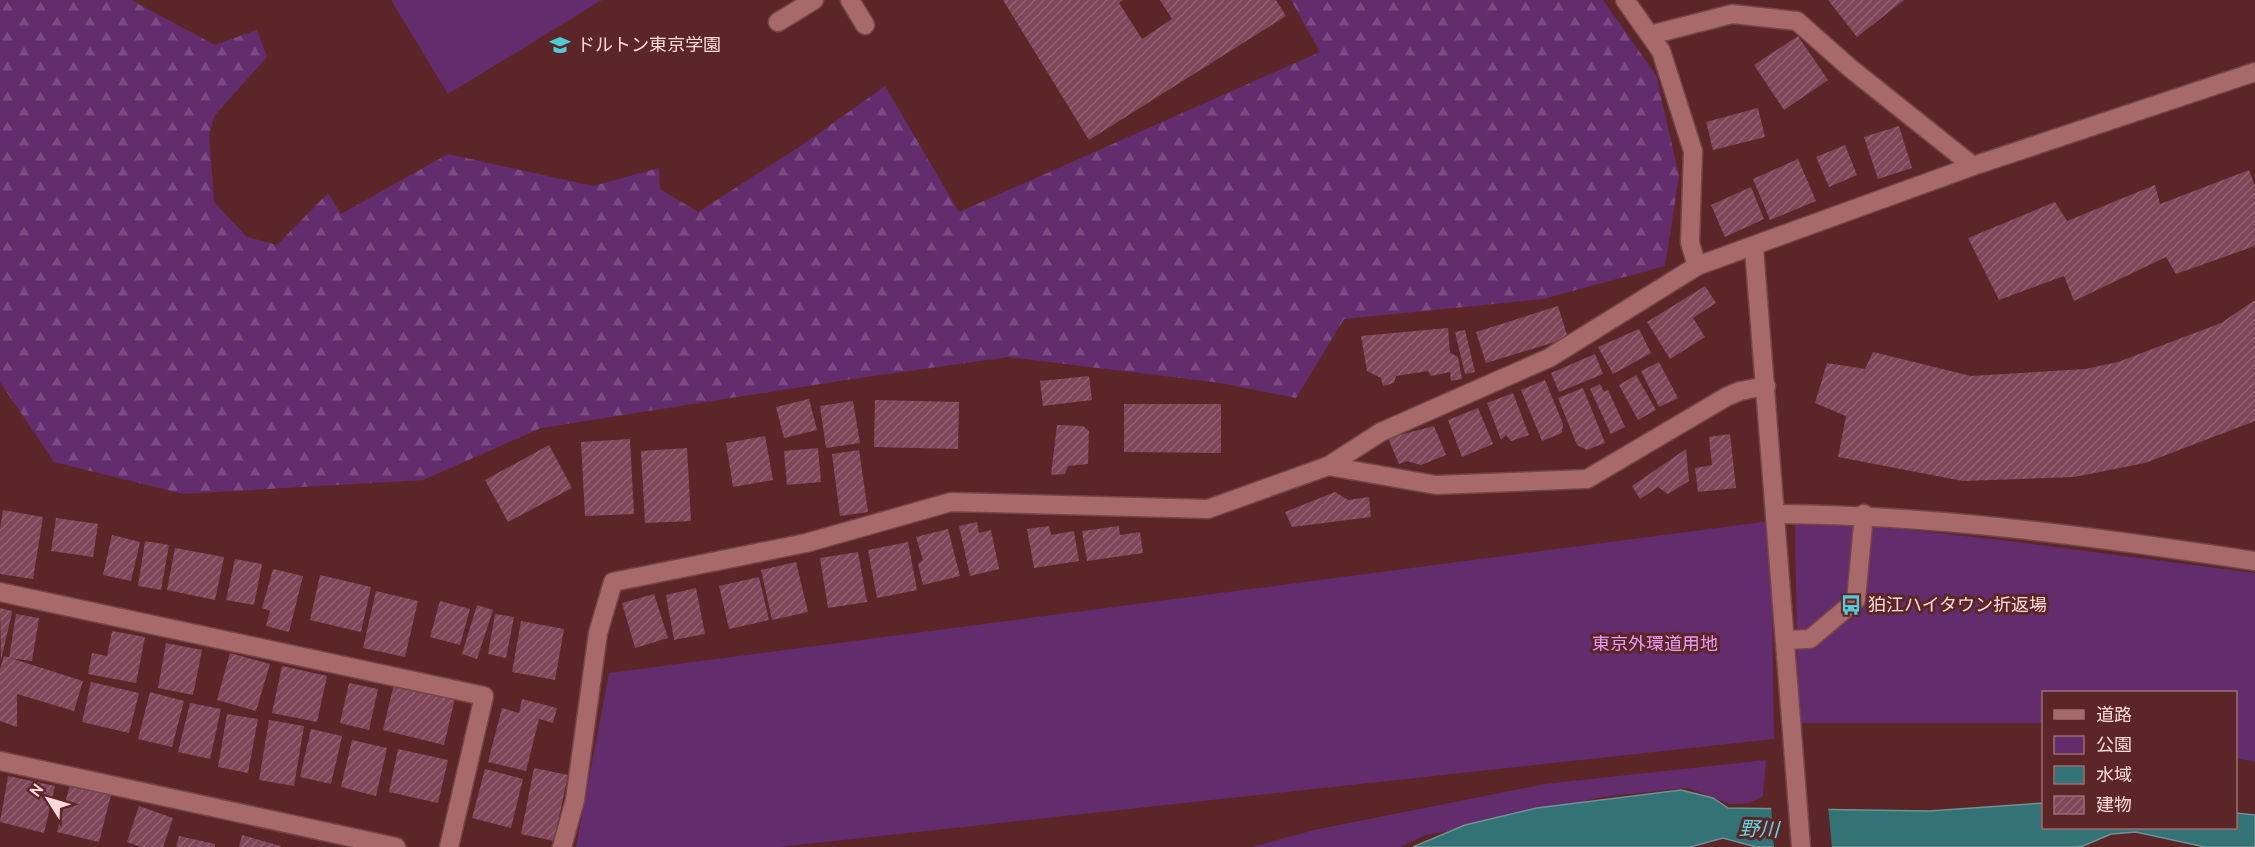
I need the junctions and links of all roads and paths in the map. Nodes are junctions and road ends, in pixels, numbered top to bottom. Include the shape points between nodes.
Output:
1 (814, 0) edge
2 (850, 0) edge
3 (1625, 0) edge
4 (778, 22) dead end
5 (865, 25) dead end
6 (1650, 35) junction
7 (2255, 72) edge
8 (1973, 166) junction
9 (1754, 248) junction
10 (1697, 266) junction
11 (1766, 386) junction
12 (1328, 466) junction
13 (1776, 514) junction
14 (1864, 514) junction
15 (2255, 561) edge
16 (0, 592) edge
17 (1785, 640) junction
18 (0, 761) edge
19 (396, 847) edge
20 (449, 847) edge
21 (562, 847) edge
22 (1801, 847) edge

1 - 4 street
2 - 5 street
3 - 6 street
6 - 8 street via 1732,14 1797,21
6 - 10 street via 1661,51 1693,151 1690,243
7 - 8 street
8 - 9 street
9 - 10 street
9 - 11 street
10 - 12 street via 1549,358 1381,432
11 - 12 street via 1726,397 1587,479 1436,485
11 - 13 street
12 - 21 street via 1208,509 951,502 806,543 613,582 598,633 575,800
13 - 14 street
13 - 17 street
14 - 15 street via 1994,526
14 - 17 street via 1856,600 1810,639
16 - 20 street via 484,696
17 - 22 street
18 - 19 street

